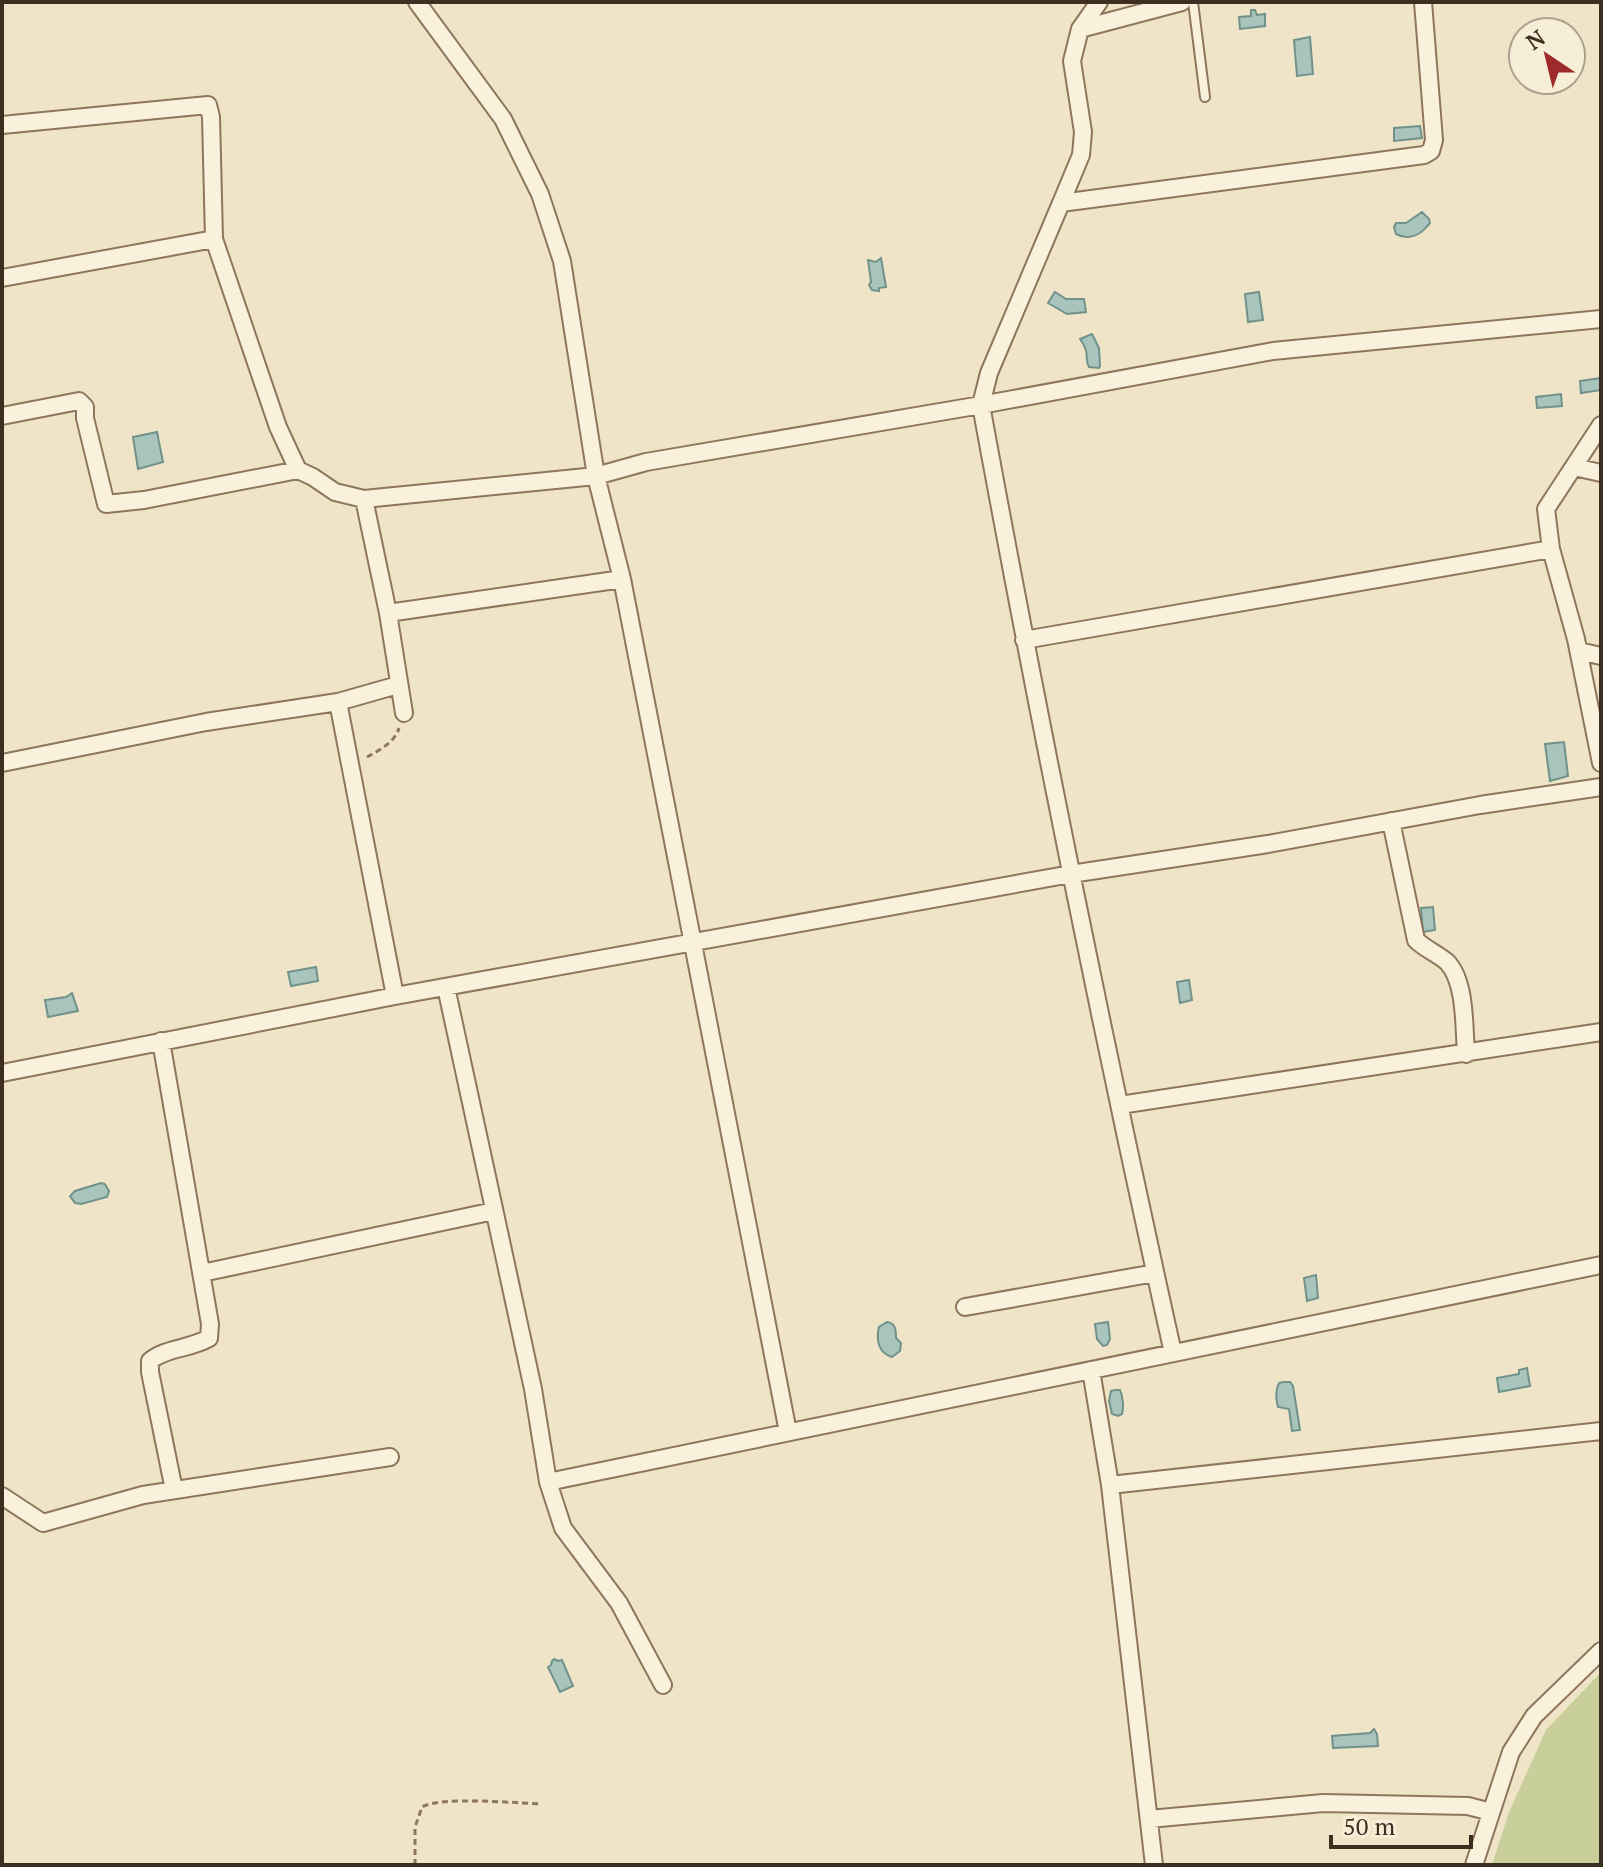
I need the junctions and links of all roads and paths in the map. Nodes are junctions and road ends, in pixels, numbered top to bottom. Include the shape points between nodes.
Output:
1 (417, 2) edge
2 (1099, 2) edge
3 (1182, 2) edge
4 (1193, 2) edge
5 (1423, 2) edge
6 (1080, 29) junction
7 (1205, 97) dead end
8 (2, 125) edge
9 (1061, 203) junction
10 (214, 239) junction
11 (2, 278) edge
12 (1601, 319) edge
13 (981, 405) junction
14 (2, 416) edge
15 (1601, 425) edge
16 (1574, 467) junction
17 (298, 470) junction
18 (1601, 473) edge
19 (596, 476) junction
20 (364, 499) junction
21 (1551, 549) junction
22 (622, 579) junction
23 (388, 613) junction
24 (1024, 640) junction
25 (1579, 651) junction
26 (1601, 656) edge
27 (398, 685) junction
28 (338, 702) junction
29 (404, 713) joint
30 (2, 763) edge
31 (1601, 763) edge
32 (351, 765) junction
33 (1601, 787) edge
34 (1391, 821) junction
35 (1071, 874) junction
36 (693, 942) junction
37 (446, 987) junction
38 (395, 996) junction
39 (1601, 1032) edge
40 (161, 1041) junction
41 (1466, 1054) junction
42 (2, 1073) edge
43 (1120, 1105) junction
44 (494, 1211) junction
45 (1601, 1265) edge
46 (202, 1273) junction
47 (1155, 1273) junction
48 (965, 1307) dead end
49 (1173, 1353) junction
50 (1091, 1370) junction
51 (1601, 1431) edge
52 (788, 1432) junction
53 (390, 1457) dead end
54 (548, 1482) junction
55 (1110, 1485) junction
56 (174, 1490) junction
57 (2, 1496) edge
58 (1601, 1651) edge
59 (663, 1685) dead end
60 (541, 1804) dead end
61 (1491, 1812) junction
62 (1149, 1819) junction
63 (415, 1865) edge
64 (1154, 1865) edge
65 (1474, 1865) edge

1 - 19 street via 503,119 540,194 562,261
2 - 6 street
3 - 6 street
4 - 7 lane
5 - 9 street via 1434,140 1424,155
6 - 9 street via 1072,61 1083,132 1081,155
8 - 10 street via 208,105
9 - 13 street via 989,373
10 - 11 street
10 - 17 street via 278,427
12 - 13 street via 1273,351
13 - 19 street via 646,462
13 - 24 street
14 - 17 street via 79,401 85,407 106,504
15 - 16 street
16 - 18 street
16 - 21 street via 1546,509
17 - 20 street via 335,492
19 - 20 street
19 - 22 street
20 - 23 street
21 - 24 street
21 - 25 street
22 - 23 street
22 - 36 street
23 - 27 street
24 - 35 street
25 - 26 street
25 - 31 street
27 - 28 street
27 - 29 street
28 - 30 street
28 - 32 street
29 - 32 path via 397,735
32 - 38 street
33 - 34 street
34 - 35 street
34 - 41 street via 1416,940 1445,960 1460,986
35 - 36 street
35 - 43 street
36 - 37 street
36 - 52 street
37 - 38 street
37 - 44 street
38 - 40 street
39 - 41 street
40 - 42 street
40 - 46 street
41 - 43 street
43 - 47 street
44 - 46 street
44 - 54 street
45 - 49 street
46 - 56 street via 209,1338 150,1361
47 - 48 street
47 - 49 street
49 - 50 street
50 - 52 street
50 - 55 street
51 - 55 street
52 - 54 street
53 - 56 street
54 - 59 street via 563,1528 619,1603
55 - 62 street
56 - 57 street via 43,1523
58 - 61 street via 1534,1716 1511,1752
60 - 63 path via 428,1804 415,1827
61 - 62 street via 1468,1806 1323,1803
61 - 65 street
62 - 64 street

